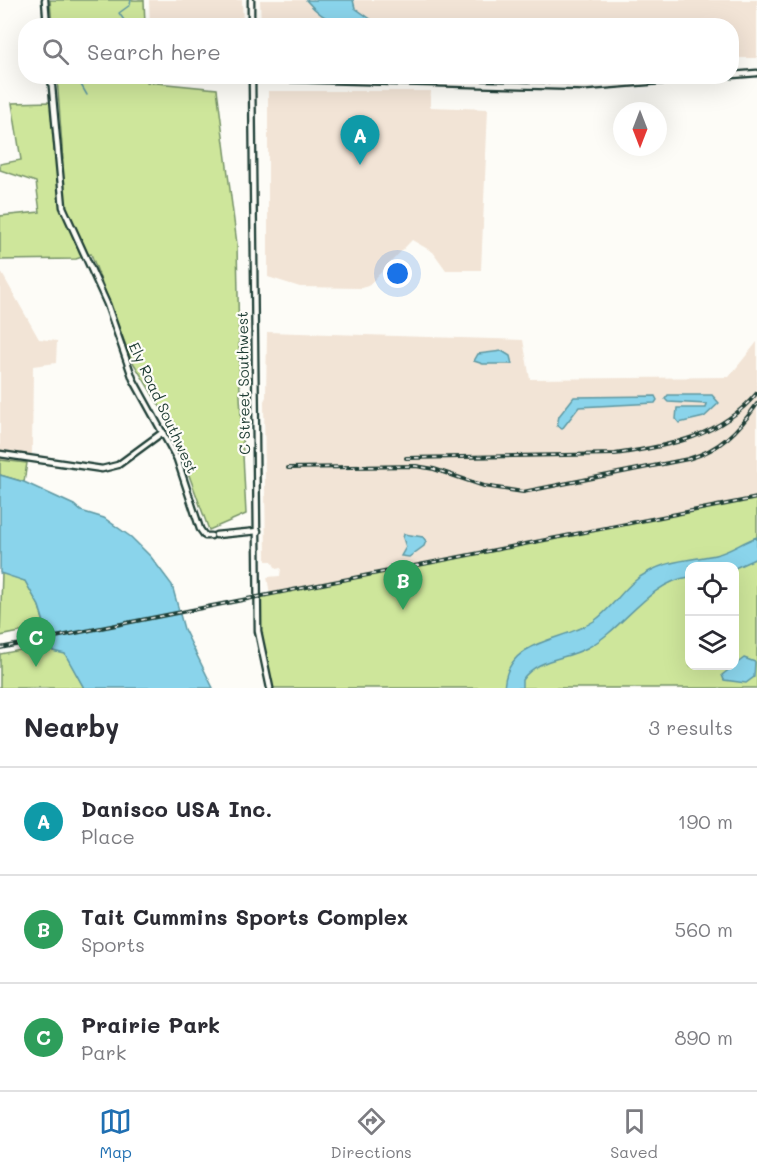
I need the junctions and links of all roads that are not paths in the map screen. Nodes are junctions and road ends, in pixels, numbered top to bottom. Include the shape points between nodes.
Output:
1 (45, 0) edge
2 (251, 0) edge
3 (46, 18) edge
4 (252, 18) edge
5 (757, 73) edge
6 (739, 74) edge
7 (52, 84) edge
8 (252, 84) edge
9 (485, 84) edge
10 (622, 84) edge
11 (163, 432) junction
12 (0, 454) edge
13 (258, 531) junction
14 (270, 688) edge

1 - 3 street
2 - 4 street
5 - 6 street
7 - 11 street, Ely Road Southwest via 63,207 108,306 123,357
8 - 13 street, C Street Southwest
9 - 10 street
11 - 12 street via 118,465 102,469
11 - 13 street, Ely Road Southwest via 205,536
13 - 14 street, C Street Southwest via 258,638

